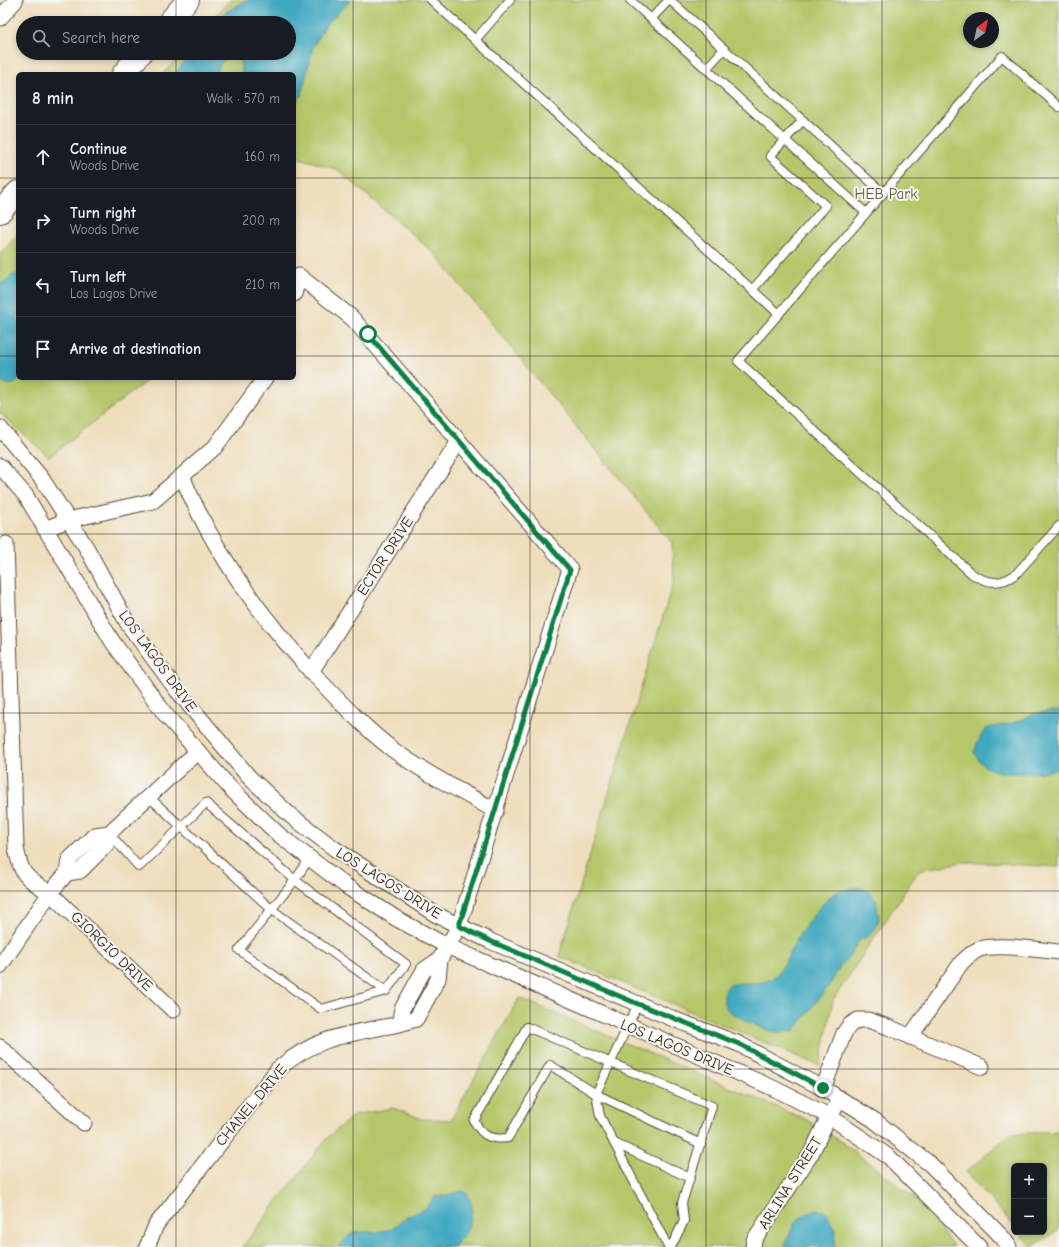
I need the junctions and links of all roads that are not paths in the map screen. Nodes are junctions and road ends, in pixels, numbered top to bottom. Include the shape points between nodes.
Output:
1 (188, 0) edge
2 (431, 0) edge
3 (510, 0) edge
4 (630, 0) edge
5 (669, 0) edge
6 (14, 1) edge
7 (174, 16) edge
8 (0, 18) edge
9 (652, 19) junction
10 (475, 40) junction
11 (724, 49) junction
12 (135, 60) edge
13 (706, 69) junction
14 (125, 72) edge
15 (1059, 107) edge
16 (802, 120) junction
17 (785, 140) junction
18 (883, 193) junction
19 (866, 213) junction
20 (296, 287) edge
21 (752, 290) junction
22 (779, 314) junction
23 (264, 380) edge
24 (0, 428) edge
25 (459, 441) junction
26 (0, 466) edge
27 (182, 476) junction
28 (68, 520) junction
29 (1059, 526) edge
30 (46, 529) junction
31 (6, 544) dead end
32 (312, 672) junction
33 (198, 752) junction
34 (149, 796) junction
35 (496, 811) junction
36 (181, 826) junction
37 (109, 833) junction
38 (310, 858) junction
39 (295, 880) junction
40 (50, 893) junction
41 (271, 909) junction
42 (459, 926) junction
43 (447, 946) junction
44 (1059, 952) edge
45 (0, 966) edge
46 (386, 991) junction
47 (638, 1004) junction
48 (174, 1010) dead end
49 (628, 1026) junction
50 (910, 1037) junction
51 (0, 1047) edge
52 (611, 1063) junction
53 (982, 1068) dead end
54 (823, 1088) junction
55 (596, 1094) junction
56 (842, 1100) junction
57 (829, 1116) junction
58 (84, 1124) dead end
59 (614, 1142) junction
60 (701, 1144) junction
61 (690, 1178) junction
62 (147, 1247) edge
63 (669, 1247) edge
64 (753, 1247) edge
65 (979, 1247) edge
66 (1009, 1247) edge

1 - 7 main road
2 - 10 lane
3 - 10 lane
4 - 9 lane
5 - 9 lane
5 - 11 lane
6 - 8 street
9 - 13 lane
10 - 21 lane
11 - 13 lane
11 - 16 lane
12 - 14 main road
13 - 17 lane
15 - 18 lane via 1002,56
16 - 17 lane
16 - 18 lane
17 - 19 lane
17 - 21 lane via 770,156 826,206
18 - 19 lane
19 - 22 lane
20 - 25 street via 299,276 352,318
21 - 22 lane
22 - 29 lane via 738,361 972,574 993,583 1009,579
23 - 27 street via 215,447
24 - 28 street, LOS LAGOS DRIVE via 42,479
25 - 32 street, ECTOR DRIVE
25 - 35 street via 570,570
26 - 30 street, LOS LAGOS DRIVE via 26,496
27 - 28 street via 153,501
27 - 32 street via 195,507 232,571 279,636
28 - 30 street
28 - 42 street, LOS LAGOS DRIVE via 86,547 128,624 176,689 248,777 291,816 335,850 435,914
30 - 33 street, LOS LAGOS DRIVE via 112,641 165,714
31 - 40 street, GIORGIO DRIVE via 16,848 20,868 29,879
32 - 35 street via 356,719 393,750
33 - 34 street
33 - 38 street, LOS LAGOS DRIVE via 231,789 273,829
34 - 36 lane
34 - 37 street
35 - 42 street
36 - 37 lane via 139,867
36 - 39 lane via 206,803
36 - 41 lane
37 - 40 street via 95,835 87,853 69,860 67,873
38 - 39 lane
38 - 43 street, LOS LAGOS DRIVE via 397,920
39 - 41 lane
39 - 46 lane via 406,964
40 - 45 street
40 - 48 street, GIORGIO DRIVE
41 - 46 lane
41 - 46 lane via 239,950 321,1009
42 - 43 street
42 - 47 street, LOS LAGOS DRIVE
43 - 49 street, LOS LAGOS DRIVE
43 - 62 street, CHANEL DRIVE via 440,959 424,970 402,1009 399,1024 320,1042 293,1056 278,1069 156,1225
44 - 50 street via 993,947 970,954
47 - 49 lane
47 - 54 street, LOS LAGOS DRIVE via 739,1044
49 - 52 lane
49 - 57 street, LOS LAGOS DRIVE via 773,1088
50 - 53 street
50 - 54 street via 868,1020 858,1020 850,1024 844,1033
51 - 58 street
52 - 55 lane
52 - 55 lane via 527,1027 474,1121 479,1130 494,1140 508,1138 550,1065
52 - 60 lane via 712,1106
54 - 56 street, LOS LAGOS DRIVE
55 - 59 lane via 600,1116
55 - 60 lane
56 - 57 street, ARLINA STREET
56 - 66 street, LOS LAGOS DRIVE via 874,1120 931,1165
57 - 64 street, ARLINA STREET via 811,1154 754,1240
57 - 65 street, LOS LAGOS DRIVE via 889,1157
59 - 61 lane
59 - 63 lane
60 - 61 lane
61 - 63 lane via 682,1203 684,1221

